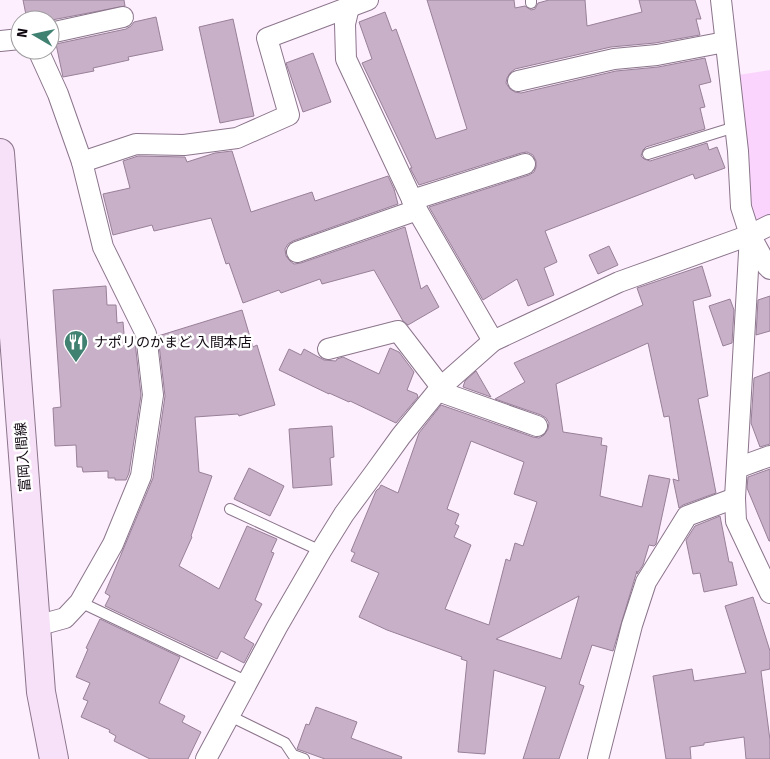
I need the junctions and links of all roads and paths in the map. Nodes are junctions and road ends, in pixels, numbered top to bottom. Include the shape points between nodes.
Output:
1 (368, 0) edge
2 (721, 0) edge
3 (349, 8) junction
4 (123, 17) dead end
5 (60, 31) edge
6 (725, 42) junction
7 (43, 60) edge
8 (518, 81) dead end
9 (735, 127) junction
10 (0, 153) edge
11 (648, 154) dead end
12 (82, 162) junction
13 (525, 164) dead end
14 (415, 205) junction
15 (770, 225) edge
16 (750, 235) junction
17 (297, 252) dead end
18 (770, 269) edge
19 (493, 341) junction
20 (328, 349) dead end
21 (439, 389) junction
22 (537, 426) dead end
23 (770, 456) edge
24 (737, 468) junction
25 (735, 498) junction
26 (230, 509) dead end
27 (321, 551) junction
28 (770, 593) edge
29 (80, 602) junction
30 (36, 626) junction
31 (248, 682) junction
32 (230, 716) junction
33 (54, 759) edge
34 (206, 759) edge
35 (304, 759) edge
36 (598, 759) edge

1 - 3 street
2 - 6 street
3 - 12 street via 267,38 289,115 237,138 184,145 136,144
3 - 14 street via 345,24 346,59
4 - 5 street
6 - 8 street via 657,55 614,59
6 - 9 street
7 - 12 street
9 - 11 lane
9 - 16 street via 741,208
10 - 30 main road, 富岡入間線
12 - 29 street via 103,247 146,334 153,395 141,476 113,544
13 - 14 street
14 - 17 street
14 - 19 street
15 - 16 street
16 - 18 street
16 - 19 street via 619,282
16 - 24 street
19 - 21 street
20 - 21 street via 398,331
21 - 22 street
21 - 27 street via 344,514
23 - 24 street
24 - 25 street
25 - 28 street via 736,521
25 - 36 street via 687,516 646,582
26 - 27 lane
27 - 31 street
29 - 30 street via 65,618
29 - 31 lane
30 - 33 main road, 富岡入間線 via 41,692
31 - 32 street
32 - 34 street
32 - 35 lane via 285,743 293,755

